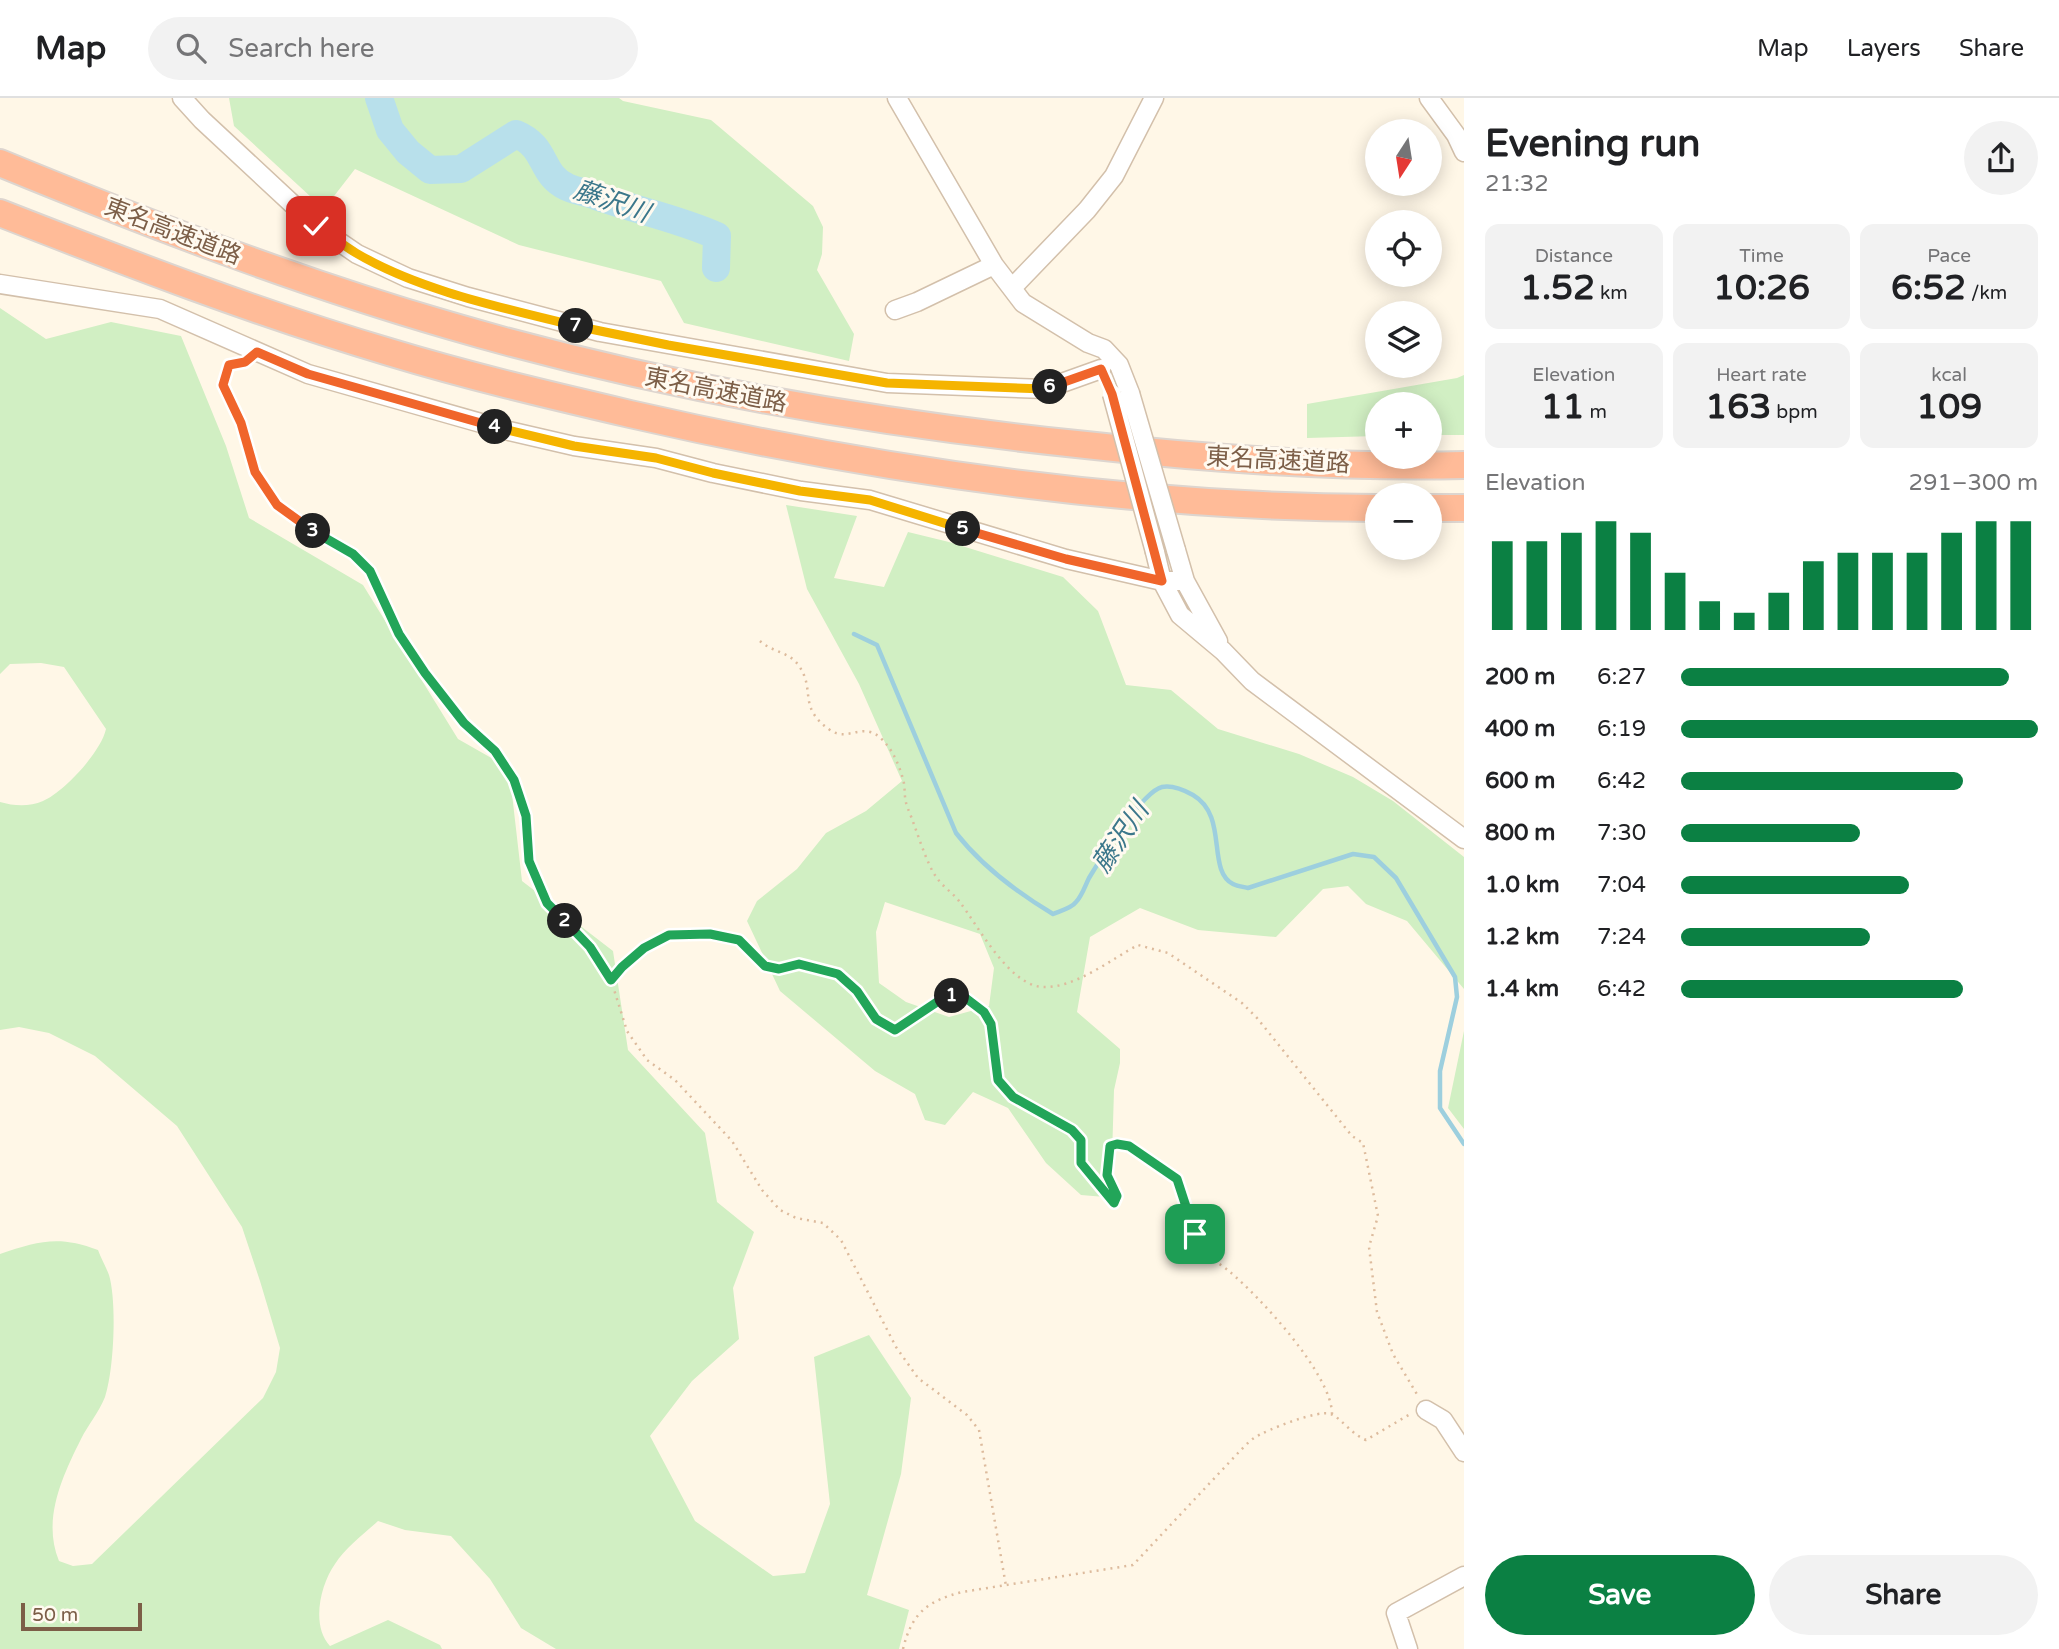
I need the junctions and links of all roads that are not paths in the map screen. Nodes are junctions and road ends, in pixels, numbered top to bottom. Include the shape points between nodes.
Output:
1 (182, 98) edge
2 (897, 98) edge
3 (1154, 98) edge
4 (1429, 98) edge
5 (1464, 152) edge
6 (6, 165) edge
7 (0, 212) edge
8 (994, 265) junction
9 (0, 284) edge
10 (1012, 288) junction
11 (895, 310) dead end
12 (1088, 343) junction
13 (1101, 369) junction
14 (1464, 465) edge
15 (1365, 508) edge
16 (1442, 508) edge
17 (1464, 508) edge
18 (1162, 581) junction
19 (1185, 581) junction
20 (1223, 651) junction
21 (1464, 839) edge
22 (1426, 1410) road end
23 (1464, 1451) edge
24 (1464, 1576) edge
25 (1408, 1649) edge

1 - 13 street via 316,226 357,254 408,278 468,297 600,332 887,383 1045,389
2 - 8 street
3 - 10 street via 1114,176
4 - 5 street
6 - 14 highway, 東名高速道路 via 261,264 448,326 643,376 804,408 1004,437 1313,463
7 - 15 highway, 東名高速道路 via 249,307 388,352 710,432 962,477 1094,493
8 - 10 street
8 - 11 street
9 - 18 street via 160,309 308,374 509,431 800,491 870,500 1066,559
10 - 12 street via 1023,303
12 - 13 street
12 - 19 street, bridge via 1104,349 1119,365
13 - 18 street, bridge via 1112,394
16 - 17 highway
18 - 19 street
18 - 20 street via 1180,615
19 - 20 street
20 - 21 street via 1252,681
22 - 23 street via 1443,1420
24 - 25 street via 1396,1613

